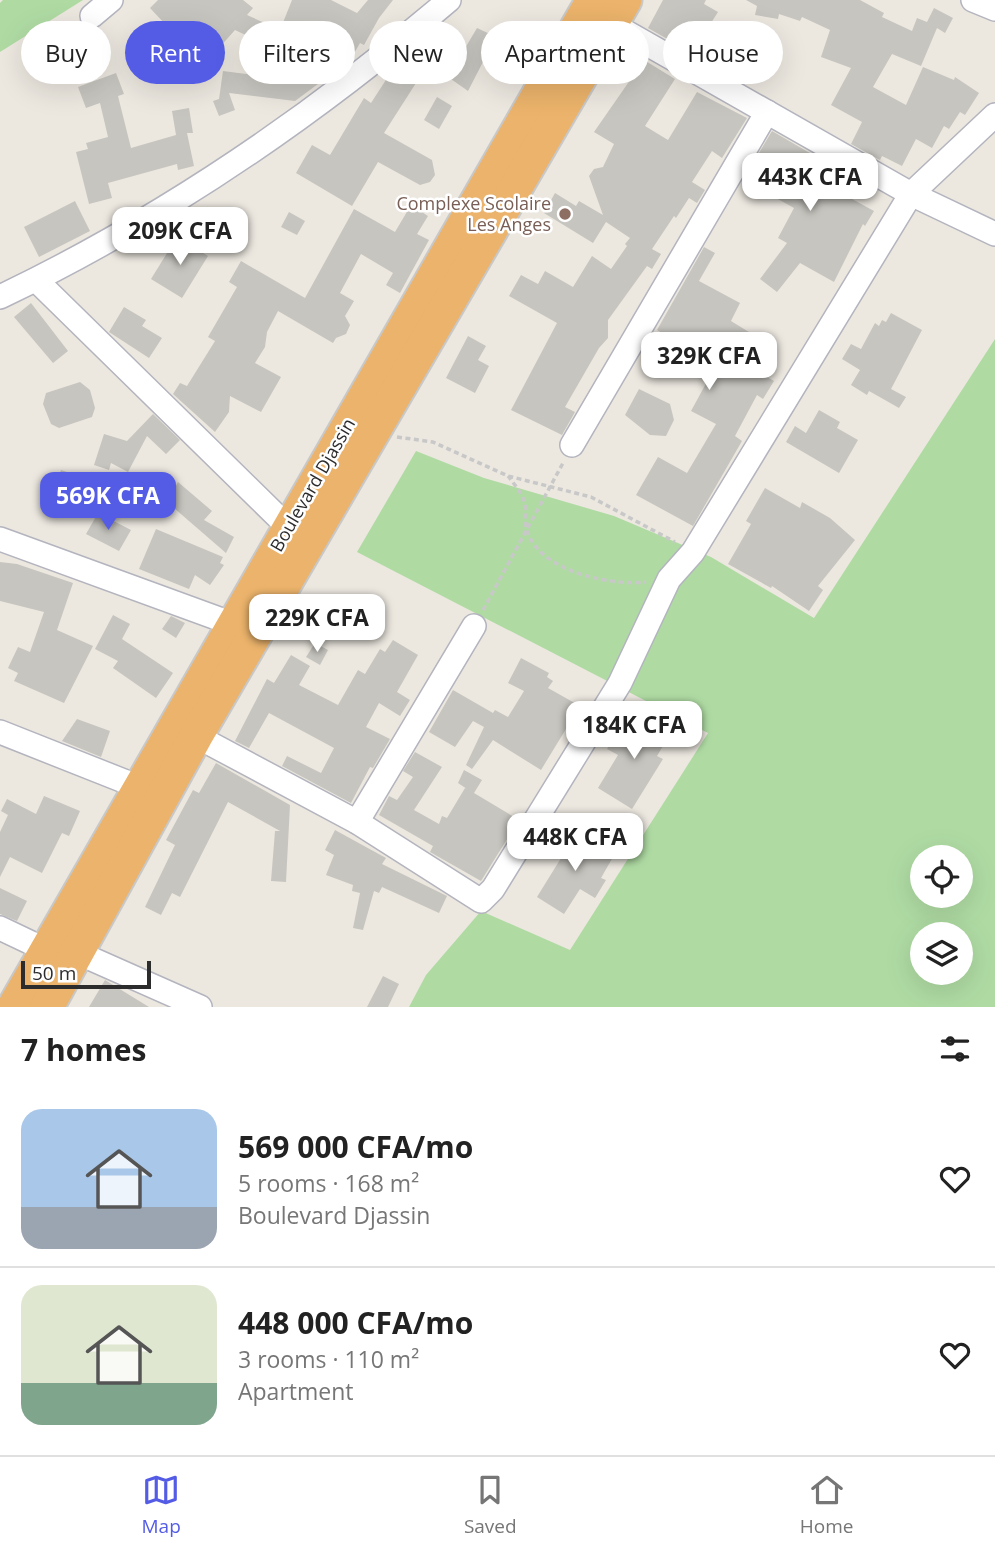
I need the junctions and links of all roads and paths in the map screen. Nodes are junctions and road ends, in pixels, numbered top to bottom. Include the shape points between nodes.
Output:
1 (111, 0) edge
2 (449, 0) edge
3 (973, 0) edge
4 (610, 8) edge
5 (995, 9) edge
6 (92, 16) dead end
7 (767, 112) junction
8 (995, 115) edge
9 (911, 194) junction
10 (995, 234) edge
11 (36, 280) junction
12 (0, 297) edge
13 (370, 433) junction
14 (572, 446) joint
15 (508, 475) junction
16 (550, 486) junction
17 (288, 527) junction
18 (526, 530) junction
19 (1, 534) edge
20 (694, 552) junction
21 (669, 579) junction
22 (233, 625) junction
23 (474, 626) joint
24 (0, 732) edge
25 (196, 736) junction
26 (139, 787) junction
27 (358, 822) junction
28 (0, 928) edge
29 (61, 951) junction
30 (14, 1007) edge
31 (47, 1007) edge
32 (200, 1007) edge

1 - 6 street
2 - 11 street via 376,62 272,139 182,197
3 - 5 street
4 - 7 street
4 - 13 highway, Boulevard Djassin
4 - 17 highway, Boulevard Djassin
7 - 9 street
7 - 14 street
8 - 9 street
9 - 10 street
9 - 20 street
11 - 12 street
11 - 17 street
13 - 15 path via 433,442
13 - 25 highway, Boulevard Djassin
14 - 16 path
15 - 16 path
15 - 18 path via 525,502
16 - 18 path
16 - 20 path via 624,512
17 - 22 highway, Boulevard Djassin
18 - 21 path via 547,557 580,575 639,582
18 - 23 path
19 - 22 street
20 - 21 street
21 - 27 street via 620,683 493,889 481,901
22 - 26 highway, Boulevard Djassin
23 - 27 street
24 - 26 street
25 - 27 street
25 - 29 highway, Boulevard Djassin
26 - 29 highway, Boulevard Djassin
28 - 29 street
29 - 30 highway, Boulevard Djassin
29 - 31 highway, Boulevard Djassin
29 - 32 street

